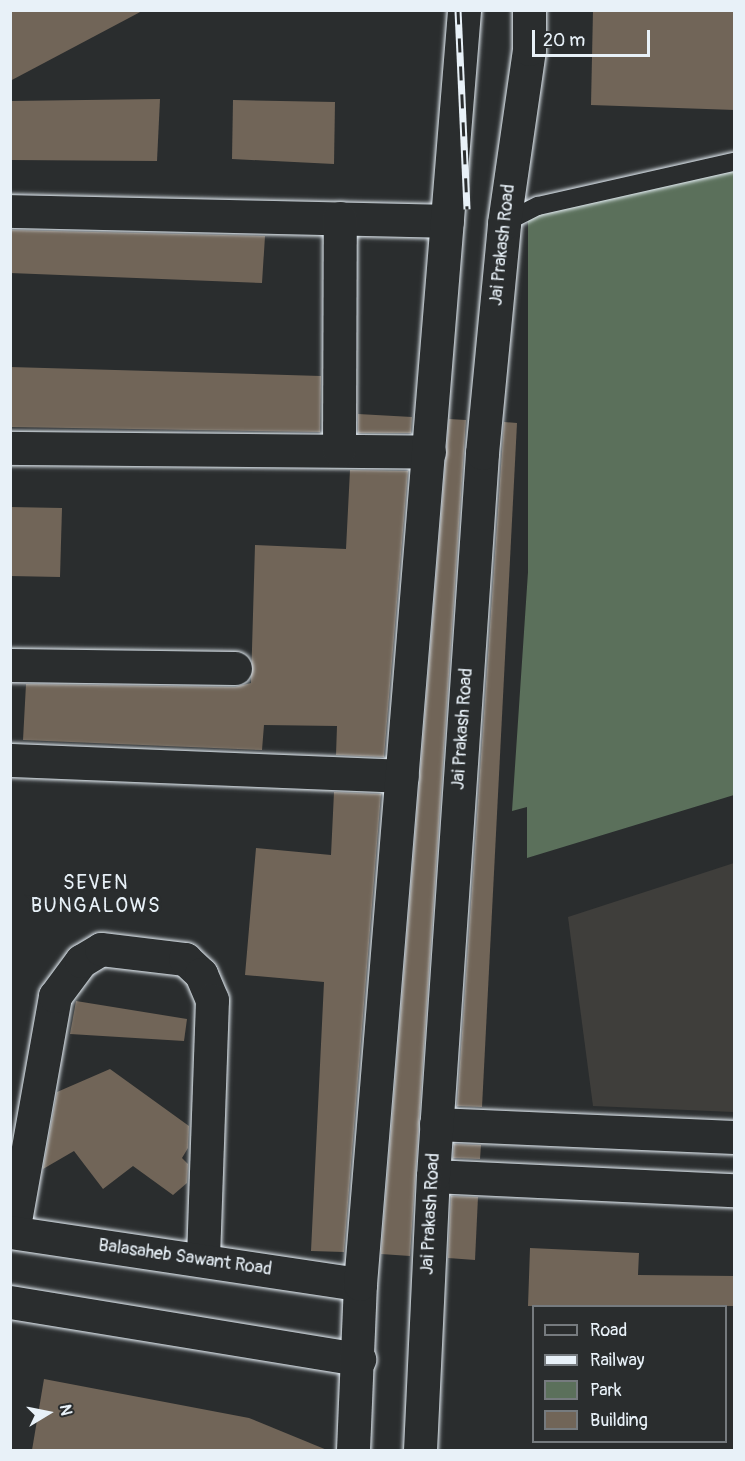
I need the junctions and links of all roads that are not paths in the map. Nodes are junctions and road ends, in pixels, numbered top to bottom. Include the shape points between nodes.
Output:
1 (464, 10) edge
2 (529, 10) edge
3 (735, 162) edge
4 (10, 211) edge
5 (340, 218) junction
6 (447, 221) junction
7 (504, 223) junction
8 (10, 448) edge
9 (339, 450) junction
10 (429, 452) junction
11 (10, 665) edge
12 (236, 668) dead end
13 (10, 760) edge
14 (402, 776) junction
15 (436, 1124) junction
16 (513, 1130) junction
17 (735, 1137) edge
18 (433, 1176) junction
19 (511, 1179) junction
20 (735, 1190) edge
21 (12, 1232) edge
22 (203, 1260) junction
23 (360, 1284) junction
24 (10, 1302) edge
25 (359, 1359) junction
26 (353, 1450) edge
27 (420, 1450) edge

1 - 6 main road
2 - 7 main road, Jai Prakash Road via 530,49
3 - 7 lane via 538,206
4 - 5 main road
5 - 6 main road
5 - 9 main road
6 - 10 main road
7 - 15 main road, Jai Prakash Road via 482,453
8 - 9 main road
9 - 10 main road
10 - 14 main road
11 - 12 main road
13 - 14 main road
14 - 23 main road
15 - 16 main road
15 - 18 main road, Jai Prakash Road
16 - 17 main road
16 - 19 main road
18 - 19 main road
18 - 27 main road, Jai Prakash Road
19 - 20 main road
21 - 22 main road, Balasaheb Sawant Road
21 - 22 main road via 55,996 81,961 100,949 184,959 201,974 212,1000
22 - 23 main road, Balasaheb Sawant Road
23 - 25 main road
24 - 25 main road
25 - 26 main road

